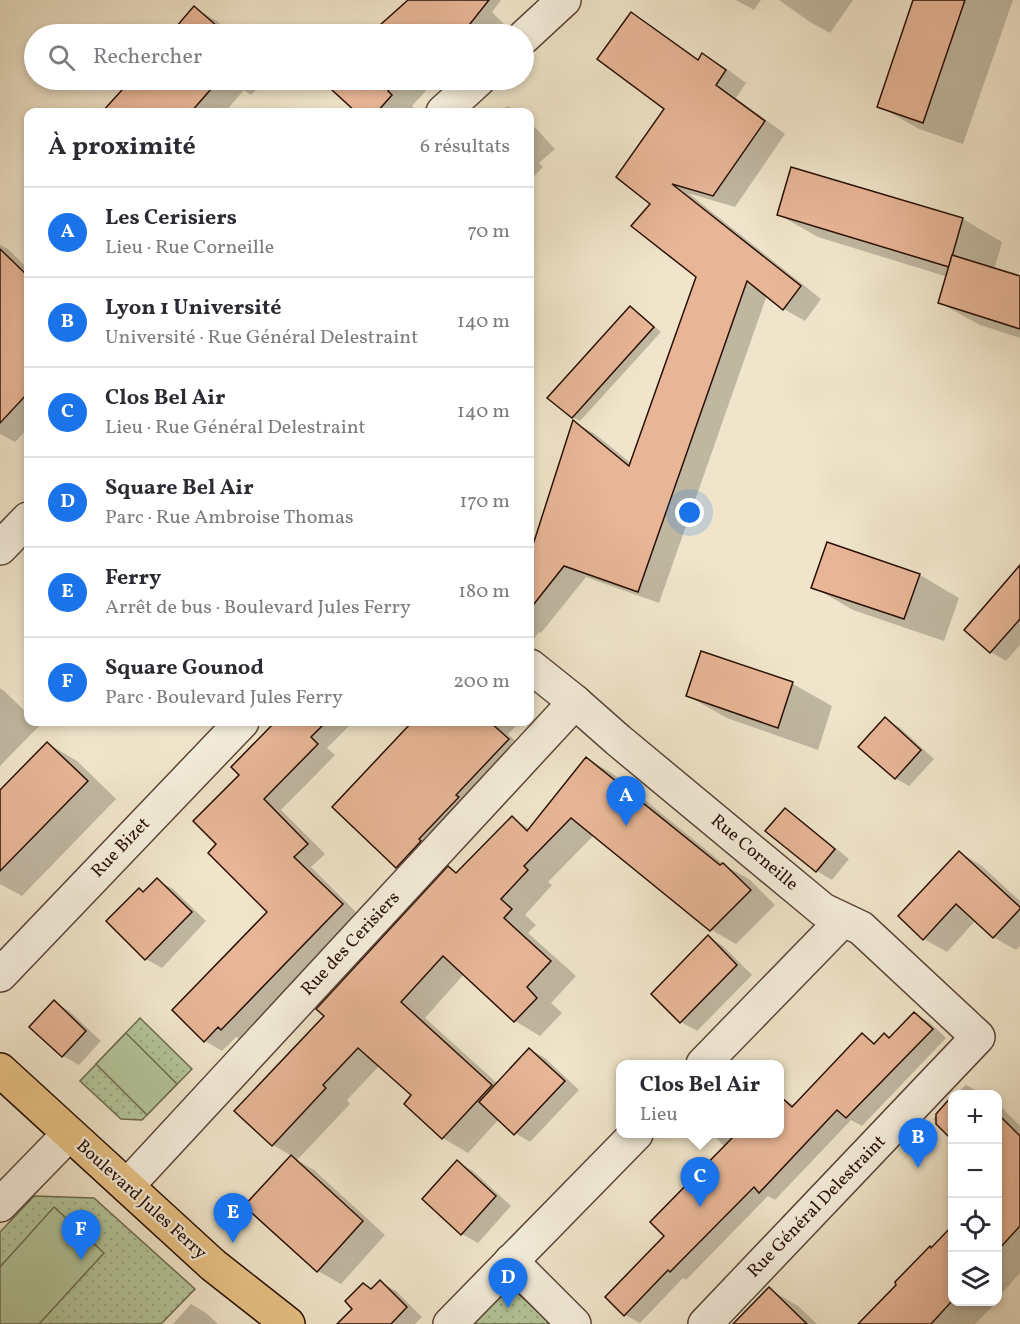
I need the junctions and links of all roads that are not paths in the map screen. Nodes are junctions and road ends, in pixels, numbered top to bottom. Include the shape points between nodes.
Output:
1 (564, 0) edge
2 (534, 28) edge
3 (467, 90) edge
4 (447, 108) edge
5 (24, 523) edge
6 (0, 548) edge
7 (534, 669) edge
8 (575, 702) junction
9 (238, 726) edge
10 (843, 920) junction
11 (0, 975) edge
12 (978, 1037) joint
13 (708, 1060) edge
14 (0, 1070) edge
15 (69, 1134) junction
16 (632, 1138) edge
17 (127, 1186) junction
18 (0, 1205) edge
19 (511, 1262) junction
20 (288, 1324) edge
21 (450, 1324) edge
22 (574, 1324) edge
23 (705, 1324) edge

1 - 2 street
3 - 4 street
5 - 6 street
7 - 8 street, Rue Corneille
8 - 10 street, Rue Corneille via 823,910
8 - 17 street, Rue des Cerisiers
9 - 11 street, Rue Bizet
10 - 12 street, Rue Corneille via 861,928
10 - 13 street
12 - 23 street, Rue Général Delestraint
14 - 15 main road, Boulevard Jules Ferry
15 - 17 main road, Boulevard Jules Ferry
15 - 18 street
16 - 19 street
17 - 20 main road, Boulevard Jules Ferry via 213,1265
19 - 21 street
19 - 22 street

